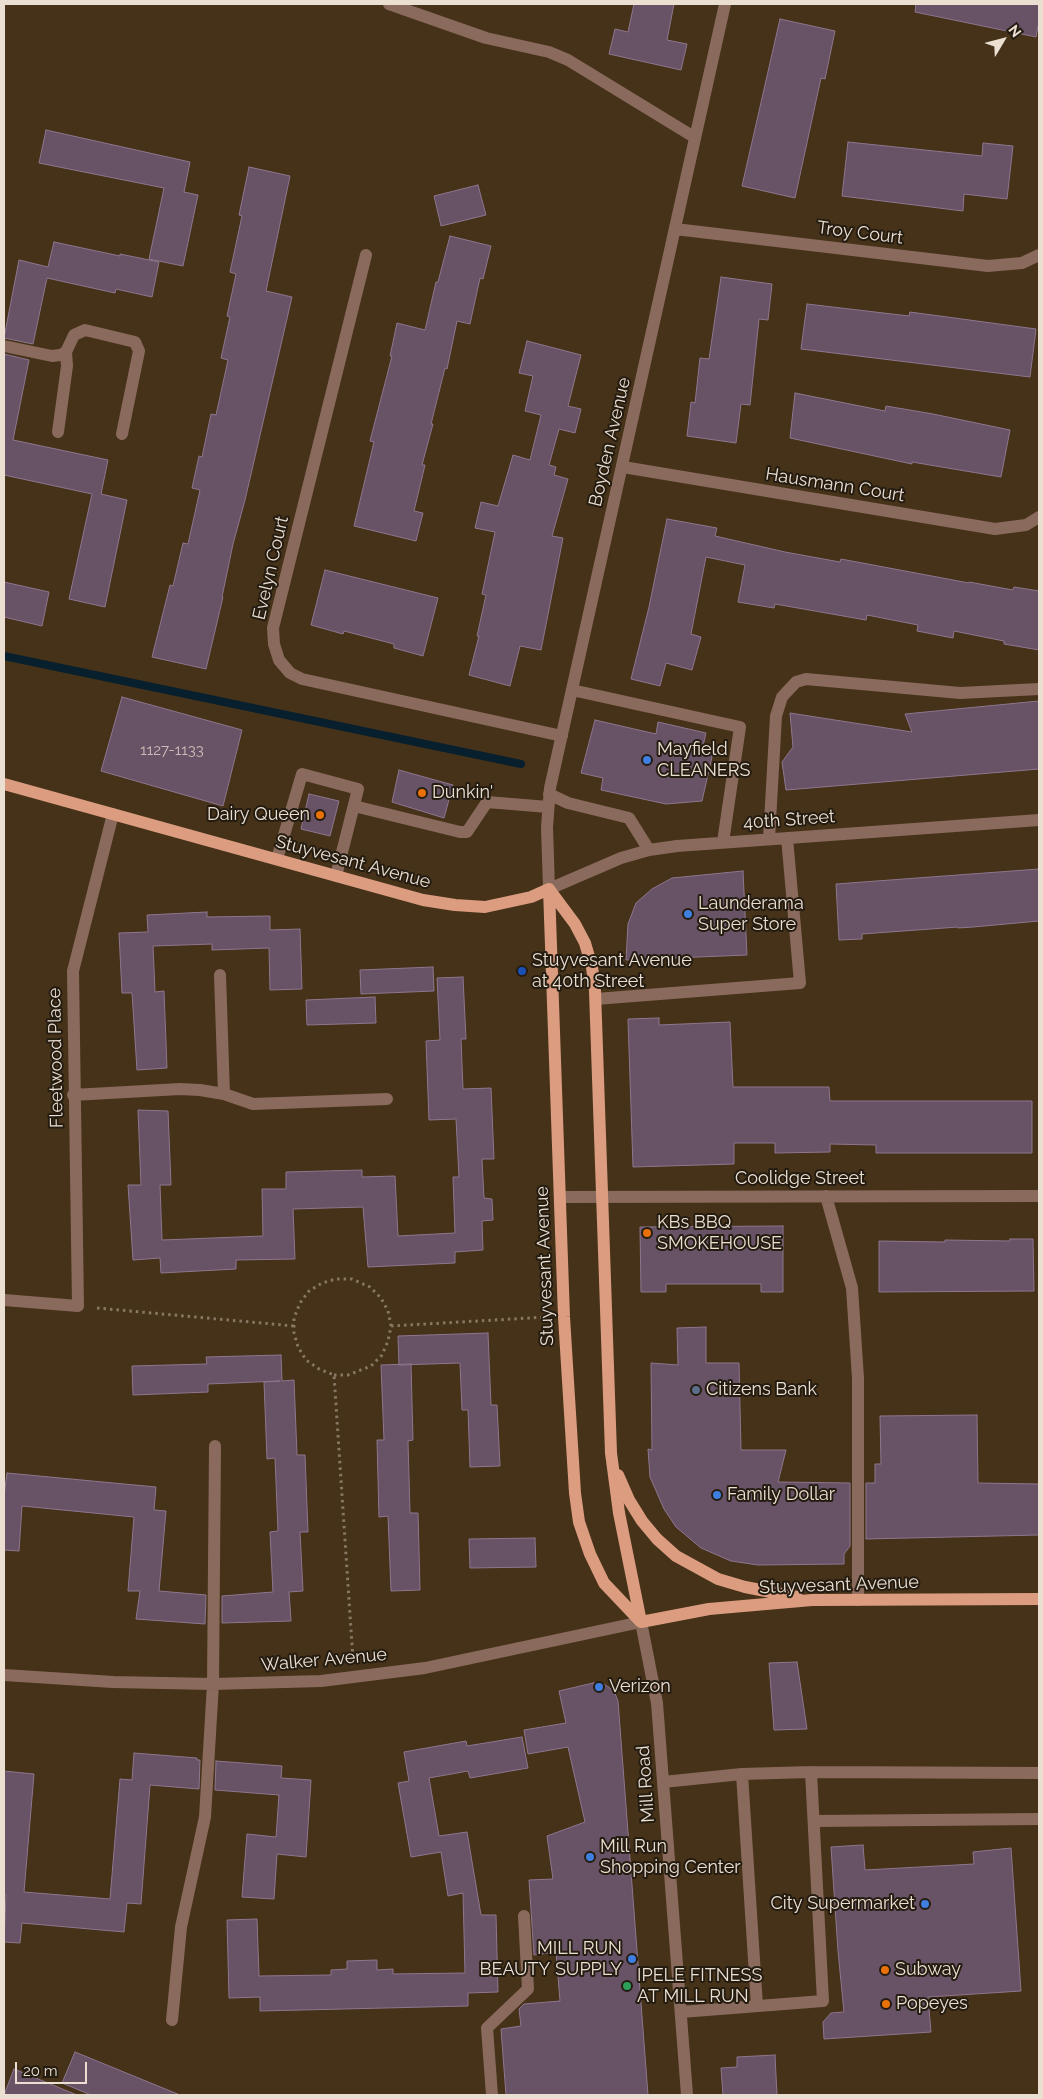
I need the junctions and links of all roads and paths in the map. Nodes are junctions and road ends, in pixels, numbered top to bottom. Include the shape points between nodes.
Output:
1 (389, 4) edge
2 (724, 4) edge
3 (694, 138) junction
4 (675, 229) junction
5 (366, 254) dead end
6 (1039, 255) edge
7 (4, 346) edge
8 (66, 352) junction
9 (58, 432) dead end
10 (122, 434) dead end
11 (623, 467) junction
12 (1039, 517) edge
13 (1039, 689) edge
14 (572, 690) junction
15 (562, 736) junction
16 (4, 784) edge
17 (548, 801) junction
18 (354, 806) junction
19 (114, 814) junction
20 (1039, 820) edge
21 (787, 838) junction
22 (769, 839) junction
23 (723, 842) junction
24 (649, 850) junction
25 (276, 860) junction
26 (336, 876) junction
27 (549, 889) junction
28 (220, 975) dead end
29 (596, 999) junction
30 (224, 1094) junction
31 (74, 1095) junction
32 (386, 1099) dead end
33 (602, 1196) junction
34 (826, 1196) junction
35 (1039, 1196) edge
36 (560, 1197) junction
37 (4, 1300) edge
38 (78, 1306) junction
39 (564, 1317) junction
40 (294, 1326) junction
41 (391, 1326) junction
42 (334, 1375) junction
43 (215, 1446) dead end
44 (611, 1453) junction
45 (1039, 1599) edge
46 (812, 1600) junction
47 (858, 1600) junction
48 (641, 1622) junction
49 (4, 1676) edge
50 (354, 1678) junction
51 (213, 1684) junction
52 (811, 1772) junction
53 (1039, 1773) edge
54 (742, 1774) junction
55 (664, 1782) junction
56 (1039, 1819) edge
57 (814, 1821) junction
58 (524, 1916) dead end
59 (757, 2006) junction
60 (681, 2012) junction
61 (172, 2020) dead end
62 (492, 2095) edge
63 (687, 2095) edge

1 - 3 street via 486,38 549,52 568,60
2 - 3 street, Boyden Avenue
3 - 4 street, Boyden Avenue
4 - 6 street, Troy Court via 988,266 1022,263
4 - 11 street, Boyden Avenue
5 - 15 street, Evelyn Court via 273,628 279,660 290,673 302,679
7 - 8 street via 52,356
8 - 9 street
8 - 10 street via 74,335 85,330 135,342 139,351
11 - 12 street, Hausmann Court via 995,529 1026,525
11 - 14 street, Boyden Avenue
13 - 22 street via 960,694 806,679 796,682 782,697 776,716
14 - 15 street, Boyden Avenue
14 - 23 street via 740,727
15 - 17 street, Boyden Avenue
16 - 19 main road, Stuyvesant Avenue
17 - 18 street via 487,802 467,832
17 - 24 street via 629,818
17 - 27 street, Boyden Avenue
18 - 25 street via 358,789 302,774
18 - 26 street
19 - 25 main road, Stuyvesant Avenue
19 - 31 street, Fleetwood Place via 73,972
20 - 21 street, 40th Street
21 - 22 street, 40th Street
21 - 29 street via 800,983
22 - 23 street, 40th Street
23 - 24 street, 40th Street
24 - 27 street, 40th Street via 621,858
25 - 26 main road, Stuyvesant Avenue
26 - 27 main road, Stuyvesant Avenue via 423,900 463,906 509,903
27 - 29 main road via 585,943
27 - 36 main road, Stuyvesant Avenue
28 - 30 street
29 - 33 main road
30 - 31 street via 180,1089
30 - 32 street via 253,1104
31 - 38 street, Fleetwood Place
33 - 34 street, Coolidge Street
33 - 36 street, Coolidge Street
33 - 44 main road
34 - 35 street, Coolidge Street
34 - 47 street via 852,1288 858,1378
36 - 39 main road, Stuyvesant Avenue
37 - 38 street
38 - 40 path
39 - 41 path
39 - 48 main road, Stuyvesant Avenue via 572,1461 579,1522 604,1583
40 - 41 path via 300,1303 309,1291 336,1279 352,1279 370,1287 384,1305
40 - 42 path via 298,1347 306,1360 318,1370
41 - 42 path via 382,1355 371,1366 348,1376
42 - 50 path
43 - 51 street
44 - 46 main road via 629,1500 642,1521 676,1556 718,1579
44 - 48 main road
45 - 47 main road, Stuyvesant Avenue
46 - 47 main road, Stuyvesant Avenue
46 - 48 main road, Stuyvesant Avenue via 709,1609
48 - 50 street, Walker Avenue via 425,1668
48 - 55 street, Mill Road via 657,1703
49 - 51 street, Walker Avenue
50 - 51 street, Walker Avenue
51 - 61 street via 205,1817 181,1927
52 - 53 street
52 - 54 street
52 - 57 street
54 - 55 street
54 - 59 street
55 - 60 street, Mill Road
56 - 57 street
57 - 59 street via 823,2001
58 - 62 street via 528,1988 487,2028
59 - 60 street
60 - 63 street, Mill Road

